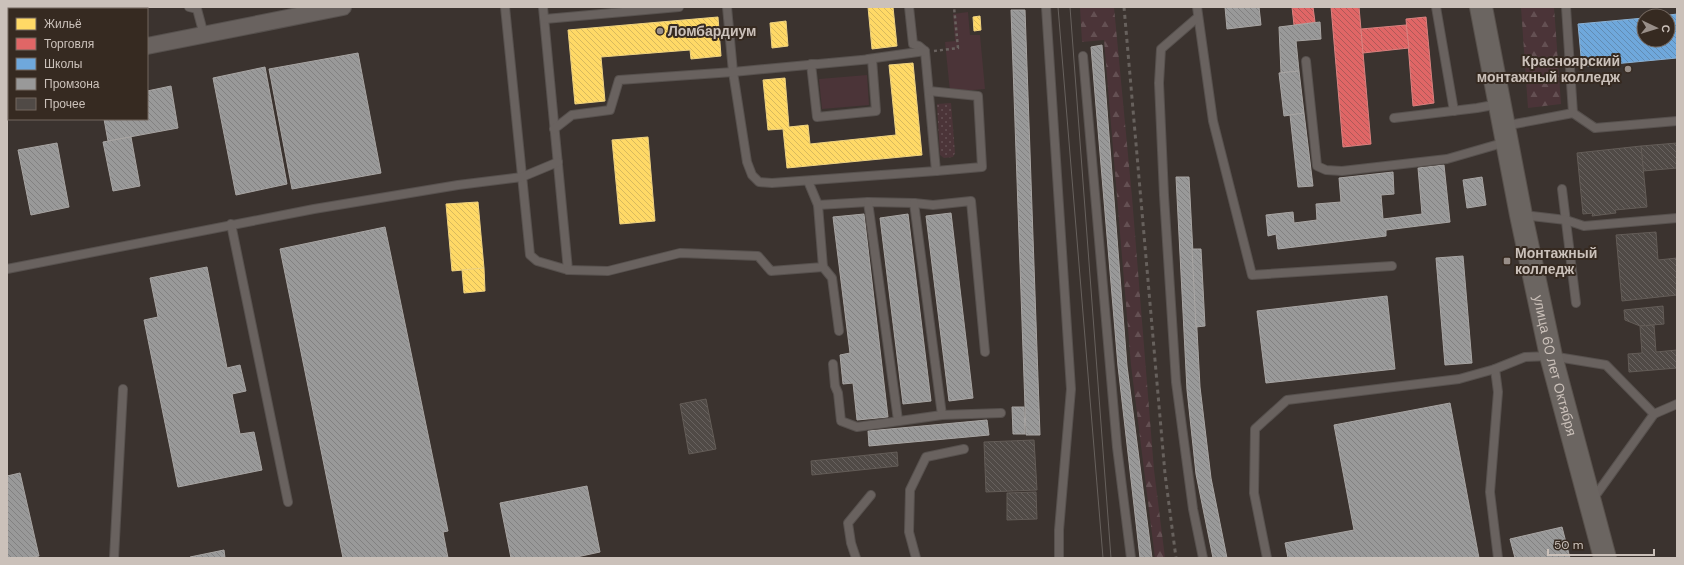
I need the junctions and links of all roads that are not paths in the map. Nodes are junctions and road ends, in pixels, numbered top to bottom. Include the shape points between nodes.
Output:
1 (189, 7) edge
2 (343, 7) edge
3 (505, 7) edge
4 (543, 7) edge
5 (679, 7) edge
6 (727, 7) edge
7 (909, 7) edge
8 (1046, 7) edge
9 (1197, 7) edge
10 (1436, 7) edge
11 (1566, 7) edge
12 (1482, 8) edge
13 (1198, 17) junction
14 (545, 19) junction
15 (204, 36) junction
16 (148, 46) edge
17 (925, 51) junction
18 (1083, 56) dead end
19 (872, 59) junction
20 (1306, 62) dead end
21 (811, 64) junction
22 (733, 72) junction
23 (929, 91) junction
24 (1500, 104) junction
25 (1454, 111) junction
26 (1573, 113) junction
27 (1394, 118) dead end
28 (1677, 121) edge
29 (554, 129) junction
30 (1505, 134) junction
31 (558, 162) junction
32 (936, 171) junction
33 (522, 177) junction
34 (808, 181) junction
35 (1562, 189) dead end
36 (868, 202) junction
37 (914, 203) junction
38 (818, 205) junction
39 (1521, 215) junction
40 (1677, 218) edge
41 (1566, 220) junction
42 (231, 224) junction
43 (1392, 266) dead end
44 (823, 267) junction
45 (7, 269) edge
46 (568, 270) junction
47 (1576, 303) dead end
48 (839, 331) dead end
49 (985, 352) dead end
50 (1551, 356) junction
51 (833, 364) dead end
52 (1495, 369) junction
53 (123, 388) dead end
54 (1677, 404) edge
55 (1001, 413) dead end
56 (942, 414) junction
57 (1654, 414) junction
58 (898, 420) junction
59 (964, 449) dead end
60 (871, 495) dead end
61 (288, 502) dead end
62 (1590, 502) junction
63 (114, 558) edge
64 (856, 558) edge
65 (916, 558) edge
66 (1059, 558) edge
67 (1131, 558) edge
68 (1203, 558) edge
69 (1267, 558) edge
70 (1498, 558) edge
71 (1605, 558) edge

1 - 15 lane via 197,10
2 - 15 street
3 - 33 lane
4 - 14 lane
5 - 14 lane
6 - 22 lane
7 - 17 lane via 913,44
8 - 66 lane via 1071,389
9 - 13 lane
10 - 25 lane
11 - 26 lane
12 - 24 main road, улица 60 лет Октября
13 - 43 lane via 1213,121 1252,275
13 - 68 lane via 1161,48 1159,83 1176,382 1193,509
14 - 29 lane
15 - 16 street
17 - 19 lane
17 - 23 lane
18 - 67 lane via 1117,447
19 - 21 lane
19 - 21 lane via 876,111 817,117
20 - 30 lane via 1317,166 1326,170 1342,171 1447,159
21 - 22 lane
22 - 29 lane via 619,80 610,110 572,115
22 - 34 lane via 747,162 752,174 759,182
23 - 32 lane
23 - 32 lane via 978,96 982,167
24 - 25 lane
24 - 30 main road, улица 60 лет Октября
25 - 27 lane
26 - 28 lane via 1596,128
26 - 30 lane
29 - 31 lane
30 - 39 main road, улица 60 лет Октября
31 - 33 lane
31 - 46 lane
32 - 34 lane
33 - 42 lane
33 - 46 lane via 530,255 537,261
34 - 38 lane
35 - 41 lane
36 - 37 lane
36 - 38 lane
36 - 58 lane
37 - 49 lane via 933,205 971,201
37 - 56 lane
38 - 44 lane
39 - 41 lane
39 - 50 main road, улица 60 лет Октября
40 - 41 lane via 1584,226
41 - 47 lane
42 - 45 lane
42 - 61 lane
44 - 46 lane via 771,271 758,256 680,253 608,272
44 - 48 lane via 832,278
50 - 52 lane via 1525,357
50 - 57 lane via 1606,366
50 - 62 main road, улица 60 лет Октября
51 - 58 lane via 834,386 838,393 841,421 857,427
52 - 69 lane via 1459,379 1287,400 1255,428 1254,493
52 - 70 lane via 1498,392 1490,492
53 - 63 lane
54 - 57 lane
55 - 56 lane
56 - 58 lane
57 - 62 lane
59 - 65 lane via 926,457 910,490 909,532
60 - 64 lane via 848,523
62 - 71 main road, улица 60 лет Октября

